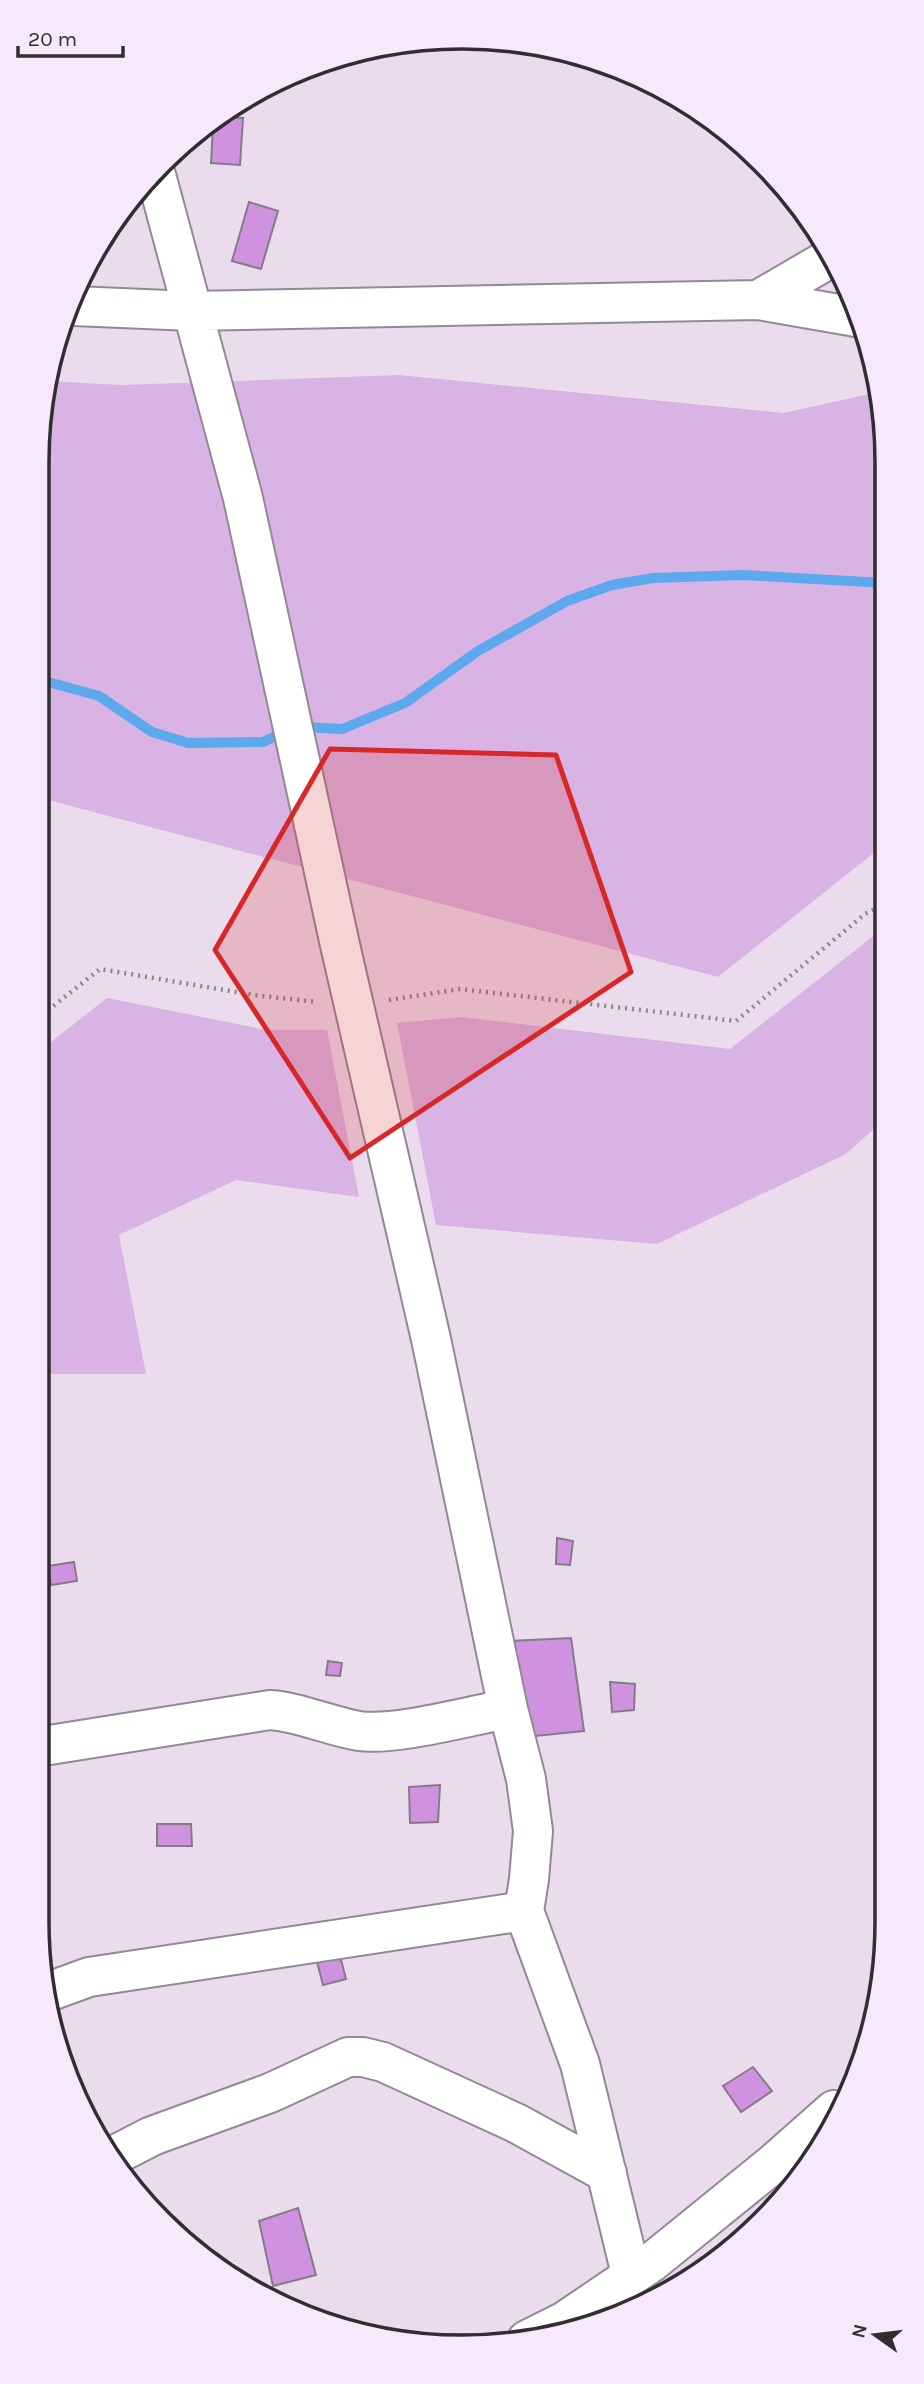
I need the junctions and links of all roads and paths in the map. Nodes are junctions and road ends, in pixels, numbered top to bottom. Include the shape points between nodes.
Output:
1 (158, 183) edge
2 (823, 262) edge
3 (758, 300) junction
4 (79, 306) edge
5 (192, 311) junction
6 (848, 316) edge
7 (875, 909) edge
8 (354, 1005) junction
9 (49, 1010) edge
10 (508, 1709) junction
11 (49, 1745) edge
12 (524, 1911) junction
13 (55, 1989) edge
14 (825, 2118) edge
15 (120, 2152) edge
16 (607, 2173) junction
17 (644, 2277) edge
18 (585, 2316) edge

1 - 5 street
2 - 3 street
3 - 5 street
3 - 6 street
4 - 5 street
5 - 8 street via 243,498
7 - 8 path via 736,1021 460,989
8 - 9 path via 254,995 100,970
8 - 10 street via 431,1339
10 - 11 street via 388,1731 359,1731 270,1710
10 - 12 street via 526,1779 533,1831
12 - 13 street via 89,1977
12 - 16 street via 579,2064
14 - 17 street
15 - 16 street via 348,2057 363,2057 516,2123
16 - 17 street
17 - 18 street

